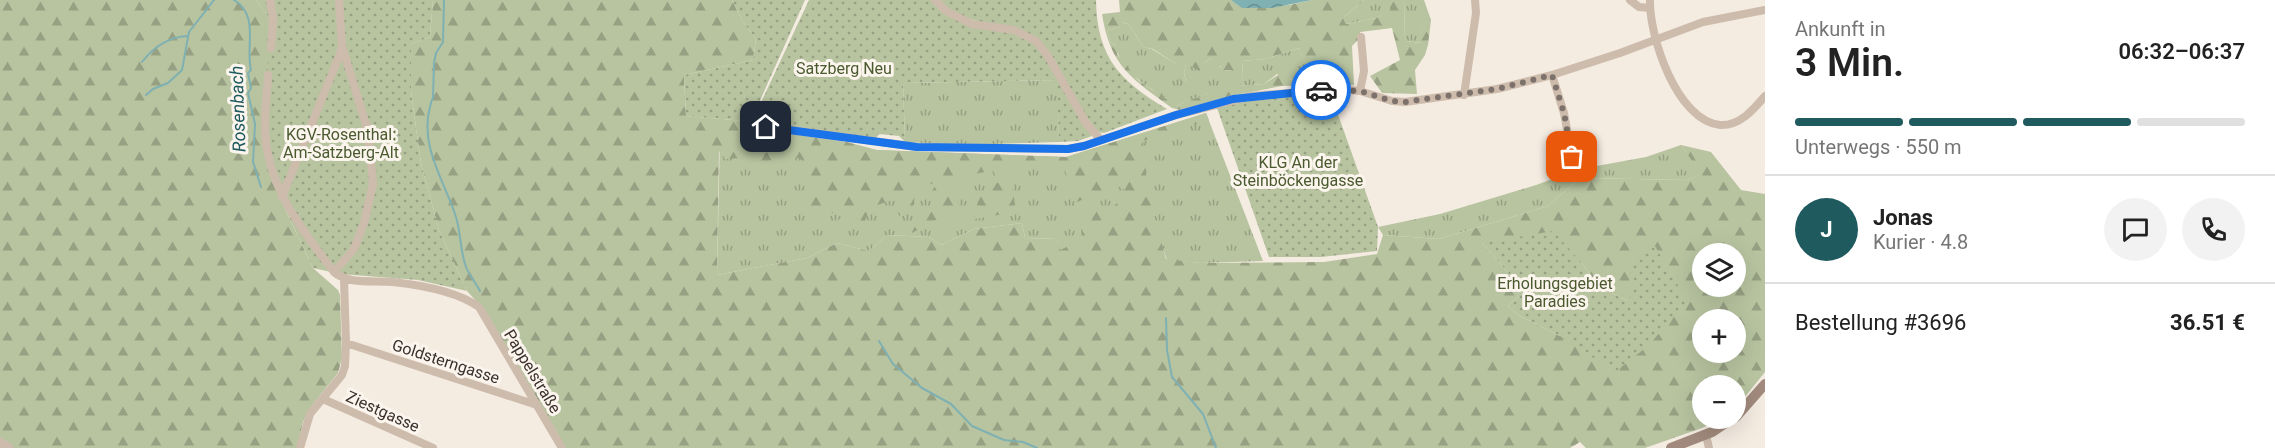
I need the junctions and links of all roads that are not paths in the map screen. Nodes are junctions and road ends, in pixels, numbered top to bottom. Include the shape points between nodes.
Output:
1 (270, 0) edge
2 (339, 0) edge
3 (935, 0) edge
4 (1475, 0) edge
5 (1630, 0) edge
6 (1650, 4) edge
7 (1765, 10) edge
8 (1361, 37) dead end
9 (1655, 40) junction
10 (342, 46) junction
11 (271, 48) dead end
12 (268, 75) dead end
13 (1552, 75) junction
14 (1360, 91) junction
15 (1464, 95) junction
16 (1765, 96) edge
17 (752, 127) dead end
18 (1101, 140) junction
19 (1572, 157) dead end
20 (282, 197) junction
21 (334, 272) junction
22 (344, 279) junction
23 (346, 343) junction
24 (1765, 384) edge
25 (323, 399) junction
26 (537, 405) junction
27 (1746, 405) edge
28 (1716, 429) edge
29 (1706, 435) junction
30 (0, 442) edge
31 (9, 448) edge
32 (300, 448) edge
33 (433, 448) edge
34 (562, 448) edge
35 (1671, 448) edge
36 (1709, 448) edge

1 - 11 street
2 - 10 street
3 - 18 street via 949,13 972,24 1014,30 1036,41 1086,123
4 - 15 street
5 - 6 street via 1639,7
6 - 9 street
7 - 9 street via 1703,22
8 - 14 street via 1364,71
9 - 13 street
9 - 16 street via 1681,97 1710,121 1720,125 1732,123 1743,118
10 - 20 street
10 - 21 street via 368,130 373,184 354,249
12 - 20 street via 266,142
13 - 15 street
13 - 19 street
14 - 15 street via 1392,101
14 - 18 street via 1319,90 1233,99
17 - 18 street via 928,148 1058,150
20 - 21 street
21 - 22 street
22 - 23 street
22 - 26 street, Pappelstraße via 396,282 463,298 479,307
23 - 25 street via 342,375
23 - 26 street, Goldsterngasse
24 - 27 main road
25 - 32 street via 310,414
25 - 33 street, Ziestgasse
26 - 34 street, Pappelstraße
28 - 29 main road
29 - 35 main road
29 - 36 street
30 - 31 street

